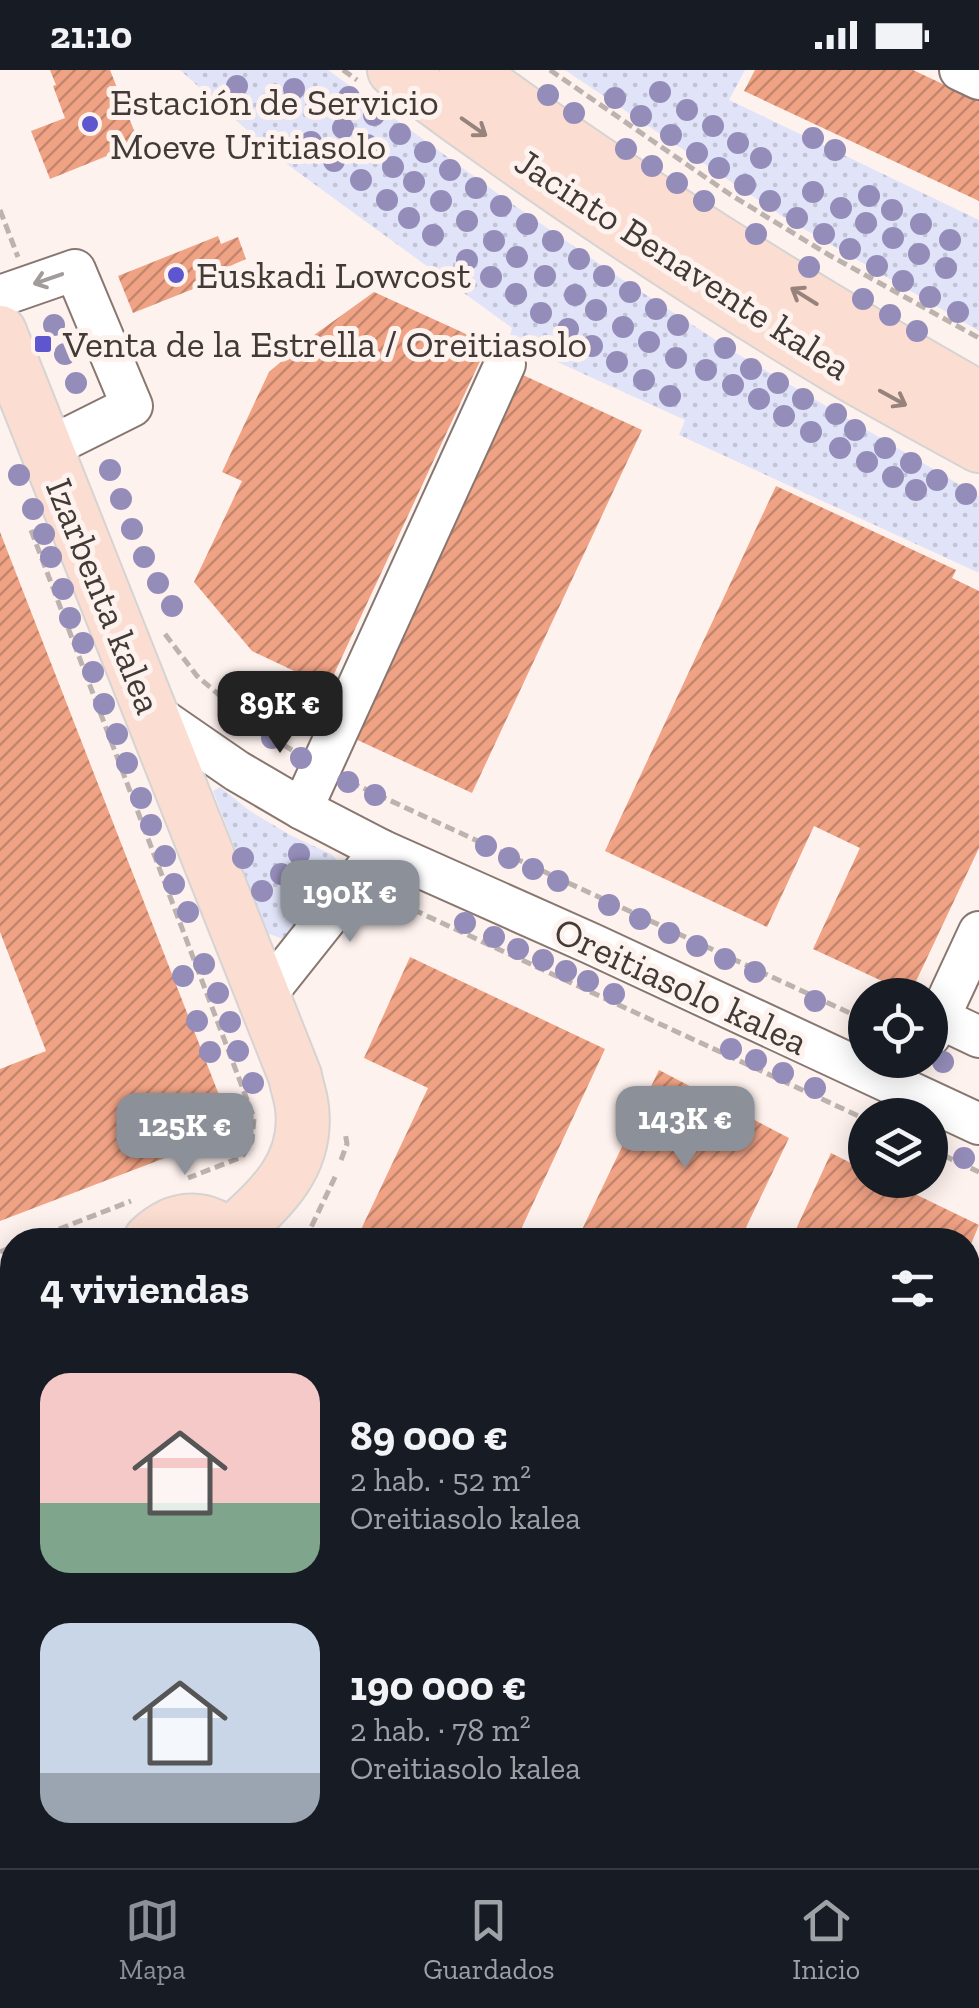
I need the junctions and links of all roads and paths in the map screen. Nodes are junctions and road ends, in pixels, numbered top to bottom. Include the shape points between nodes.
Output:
1 (394, 70) edge
2 (466, 70) edge
3 (550, 70) edge
4 (960, 70) edge
5 (979, 79) edge
6 (0, 296) edge
7 (0, 332) edge
8 (979, 338) edge
9 (505, 364) dead end
10 (979, 398) edge
11 (979, 446) edge
12 (46, 449) junction
13 (30, 527) dead end
14 (150, 711) junction
15 (302, 810) junction
16 (381, 850) junction
17 (373, 891) dead end
18 (979, 932) edge
19 (264, 997) junction
20 (948, 997) edge
21 (948, 1030) edge
22 (979, 1037) edge
23 (848, 1049) edge
24 (916, 1078) edge
25 (848, 1111) edge
26 (979, 1124) edge
27 (344, 1127) dead end
28 (948, 1157) edge
29 (979, 1172) edge
30 (189, 1178) dead end
31 (143, 1219) edge
32 (95, 1228) edge
33 (217, 1228) edge
34 (241, 1228) edge
35 (311, 1228) edge

1 -> 11 main road, Jacinto Benavente kalea via 725,297
10 -> 2 main road, Jacinto Benavente kalea via 752,263
3 - 8 path via 731,195
4 - 5 street
12 -> 6 street via 132,406 75,270
7 - 12 main road, Izarbenta kalea
9 - 15 street
12 - 14 main road, Izarbenta kalea
13 - 30 path via 254,1118 242,1157
14 - 15 street, Oreitiasolo kalea
14 - 19 main road, Izarbenta kalea
15 - 16 street, Oreitiasolo kalea
16 - 19 street
16 - 23 street, Oreitiasolo kalea
17 - 25 path
18 - 20 street
19 - 34 main road, Izarbenta kalea via 295,1076 302,1132 274,1196
21 - 22 street
24 - 26 street, Oreitiasolo kalea
27 - 35 path via 347,1144
28 - 29 path
31 - 32 path
31 - 33 main road via 164,1227 186,1220

